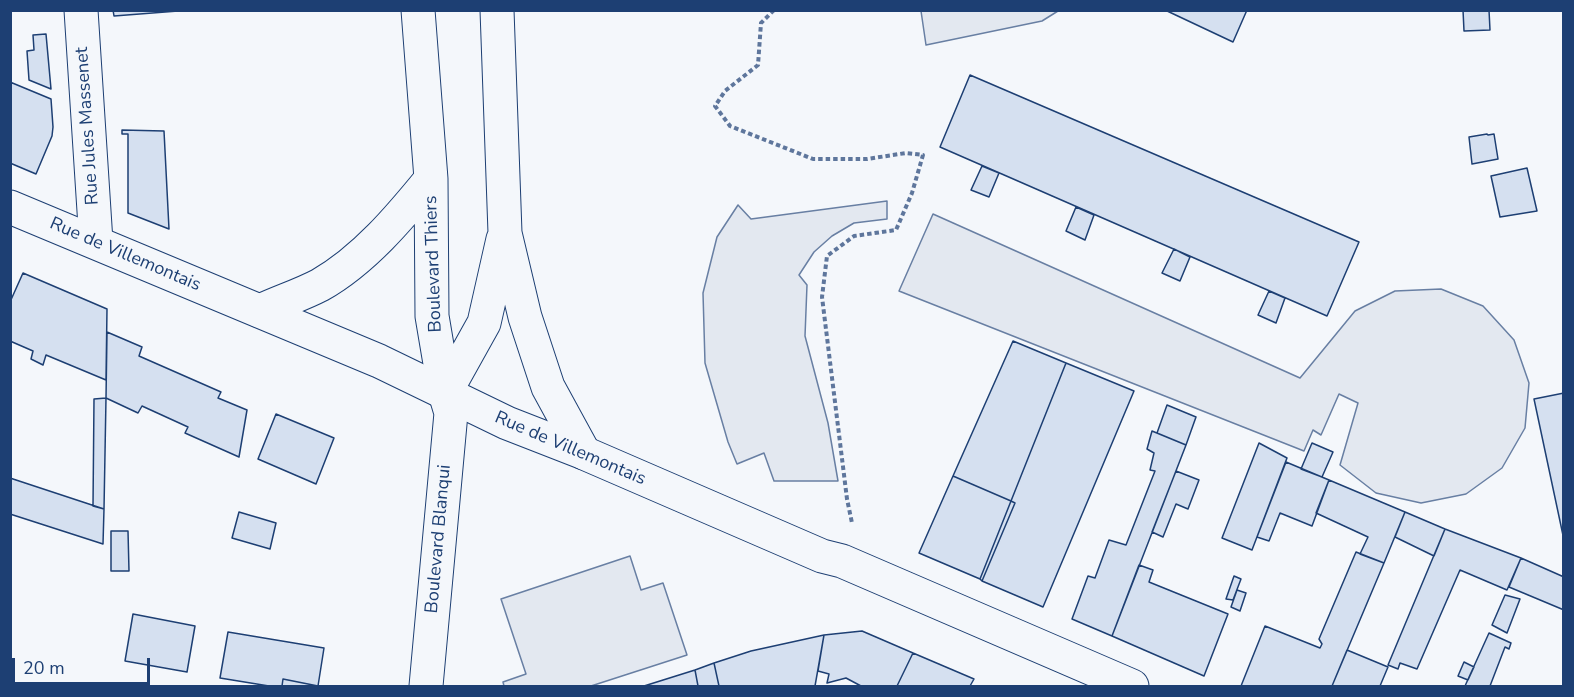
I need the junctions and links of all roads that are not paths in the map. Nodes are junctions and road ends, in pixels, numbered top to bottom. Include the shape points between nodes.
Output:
1 (81, 10) edge
2 (418, 10) edge
3 (497, 10) edge
4 (431, 179) junction
5 (10, 207) edge
6 (505, 233) junction
7 (96, 242) junction
8 (260, 311) junction
9 (445, 393) junction
10 (584, 453) junction
11 (426, 687) edge
12 (1132, 687) edge

1 - 7 main road, Rue Jules Massenet
2 - 4 main road, Boulevard Thiers
3 - 6 main road
4 - 8 main road, Boulevard Thiers via 399,219 360,256 320,284
4 - 9 main road, Boulevard Thiers via 432,316
5 - 7 main road, Rue de Villemontais
6 - 9 main road via 484,323
6 - 10 main road via 525,317 548,387
7 - 8 main road, Rue de Villemontais
8 - 9 main road, Rue de Villemontais
9 - 10 main road, Rue de Villemontais
9 - 11 main road, Boulevard Blanqui via 451,413
10 - 12 main road, Rue de Villemontais

